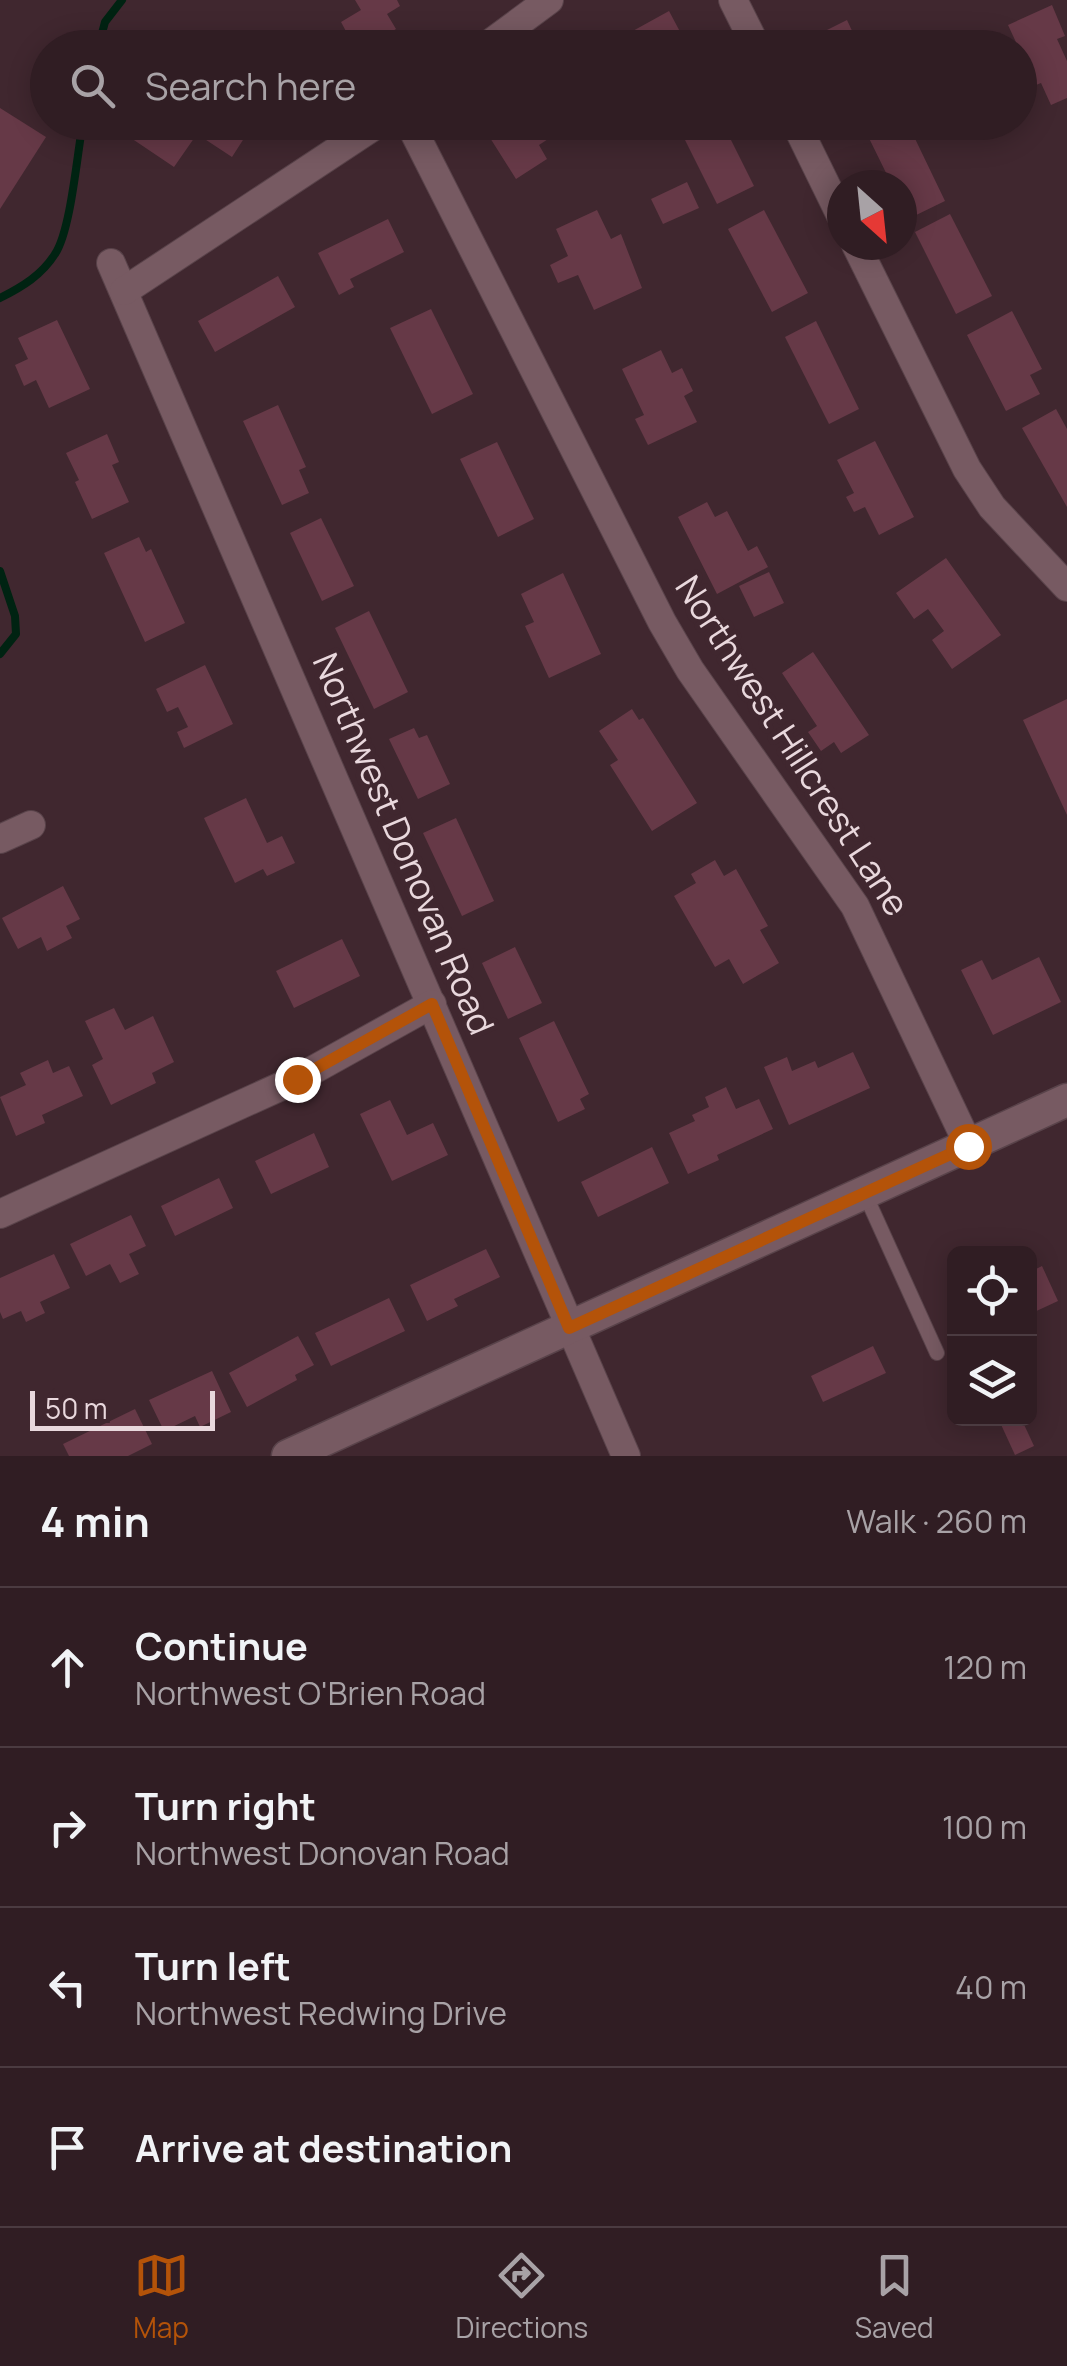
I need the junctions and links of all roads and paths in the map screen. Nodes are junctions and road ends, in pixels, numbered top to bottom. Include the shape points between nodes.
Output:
1 (549, 0) edge
2 (734, 0) edge
3 (508, 30) edge
4 (748, 30) edge
5 (353, 140) edge
6 (417, 140) edge
7 (803, 140) edge
8 (827, 188) edge
9 (864, 260) edge
10 (111, 262) dead end
11 (124, 291) junction
12 (1067, 587) edge
13 (32, 825) dead end
14 (0, 839) edge
15 (432, 1004) junction
16 (1067, 1100) edge
17 (968, 1146) junction
18 (864, 1194) junction
19 (0, 1214) edge
20 (569, 1328) junction
21 (937, 1353) dead end
22 (288, 1456) edge
23 (626, 1456) edge

1 - 3 street
2 - 4 street
5 - 11 street
6 - 17 street, Northwest Hillcrest Lane via 662,622 855,906
7 - 8 street
9 - 12 street via 968,469 992,506
10 - 11 street, Northwest Donovan Road
11 - 15 street, Northwest Donovan Road
13 - 14 street
15 - 19 street via 297,1079
15 - 20 street, Northwest Donovan Road
16 - 17 street
17 - 18 street
18 - 20 street
18 - 21 lane
20 - 22 street
20 - 23 street, Northwest Donovan Road

